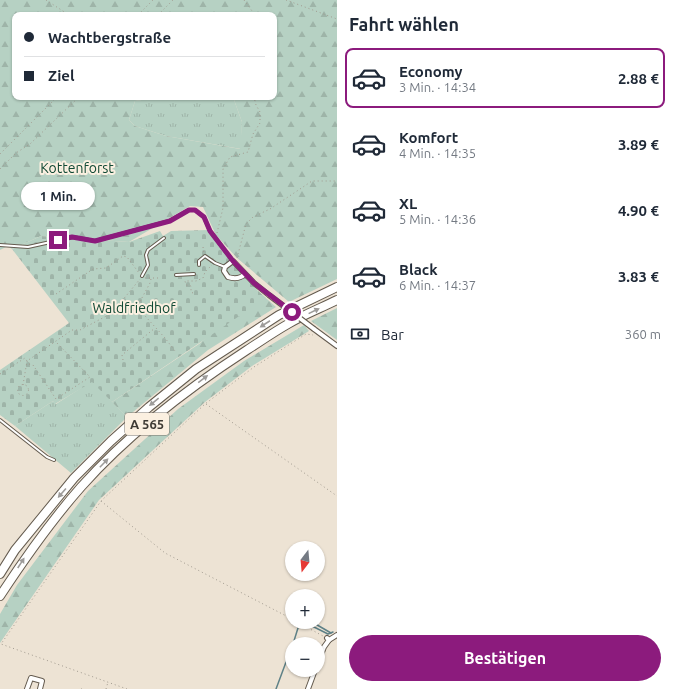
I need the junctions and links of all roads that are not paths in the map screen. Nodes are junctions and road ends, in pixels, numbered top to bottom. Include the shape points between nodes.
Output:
1 (164, 238) dead end
2 (0, 244) edge
3 (233, 261) junction
4 (199, 265) dead end
5 (225, 267) junction
6 (194, 274) dead end
7 (245, 274) junction
8 (176, 275) dead end
9 (142, 276) road end
10 (337, 287) edge
11 (337, 300) edge
12 (337, 346) edge
13 (0, 420) edge
14 (54, 460) dead end
15 (0, 574) edge
16 (0, 596) edge
17 (337, 635) edge
18 (325, 645) edge
19 (312, 677) edge
20 (27, 689) edge
21 (40, 689) edge
22 (308, 689) edge

1 - 9 lane via 148,250 148,265
2 - 3 lane via 28,247 72,237 95,241 170,221 189,210 195,210 204,217 210,231
3 - 5 street
3 - 7 street
4 - 5 lane via 199,261 205,256
5 - 7 street via 224,271 228,277 237,278
6 - 8 lane
7 - 12 street, bridge
10 -> 15 highway, A 565 via 279,315 196,369 149,407 111,440 74,478 15,550
16 -> 11 highway, A 565 via 53,520 82,485 119,448 205,377 288,323
13 - 14 lane
17 - 18 street via 328,639
19 - 22 street
20 - 21 street via 31,678 42,681

